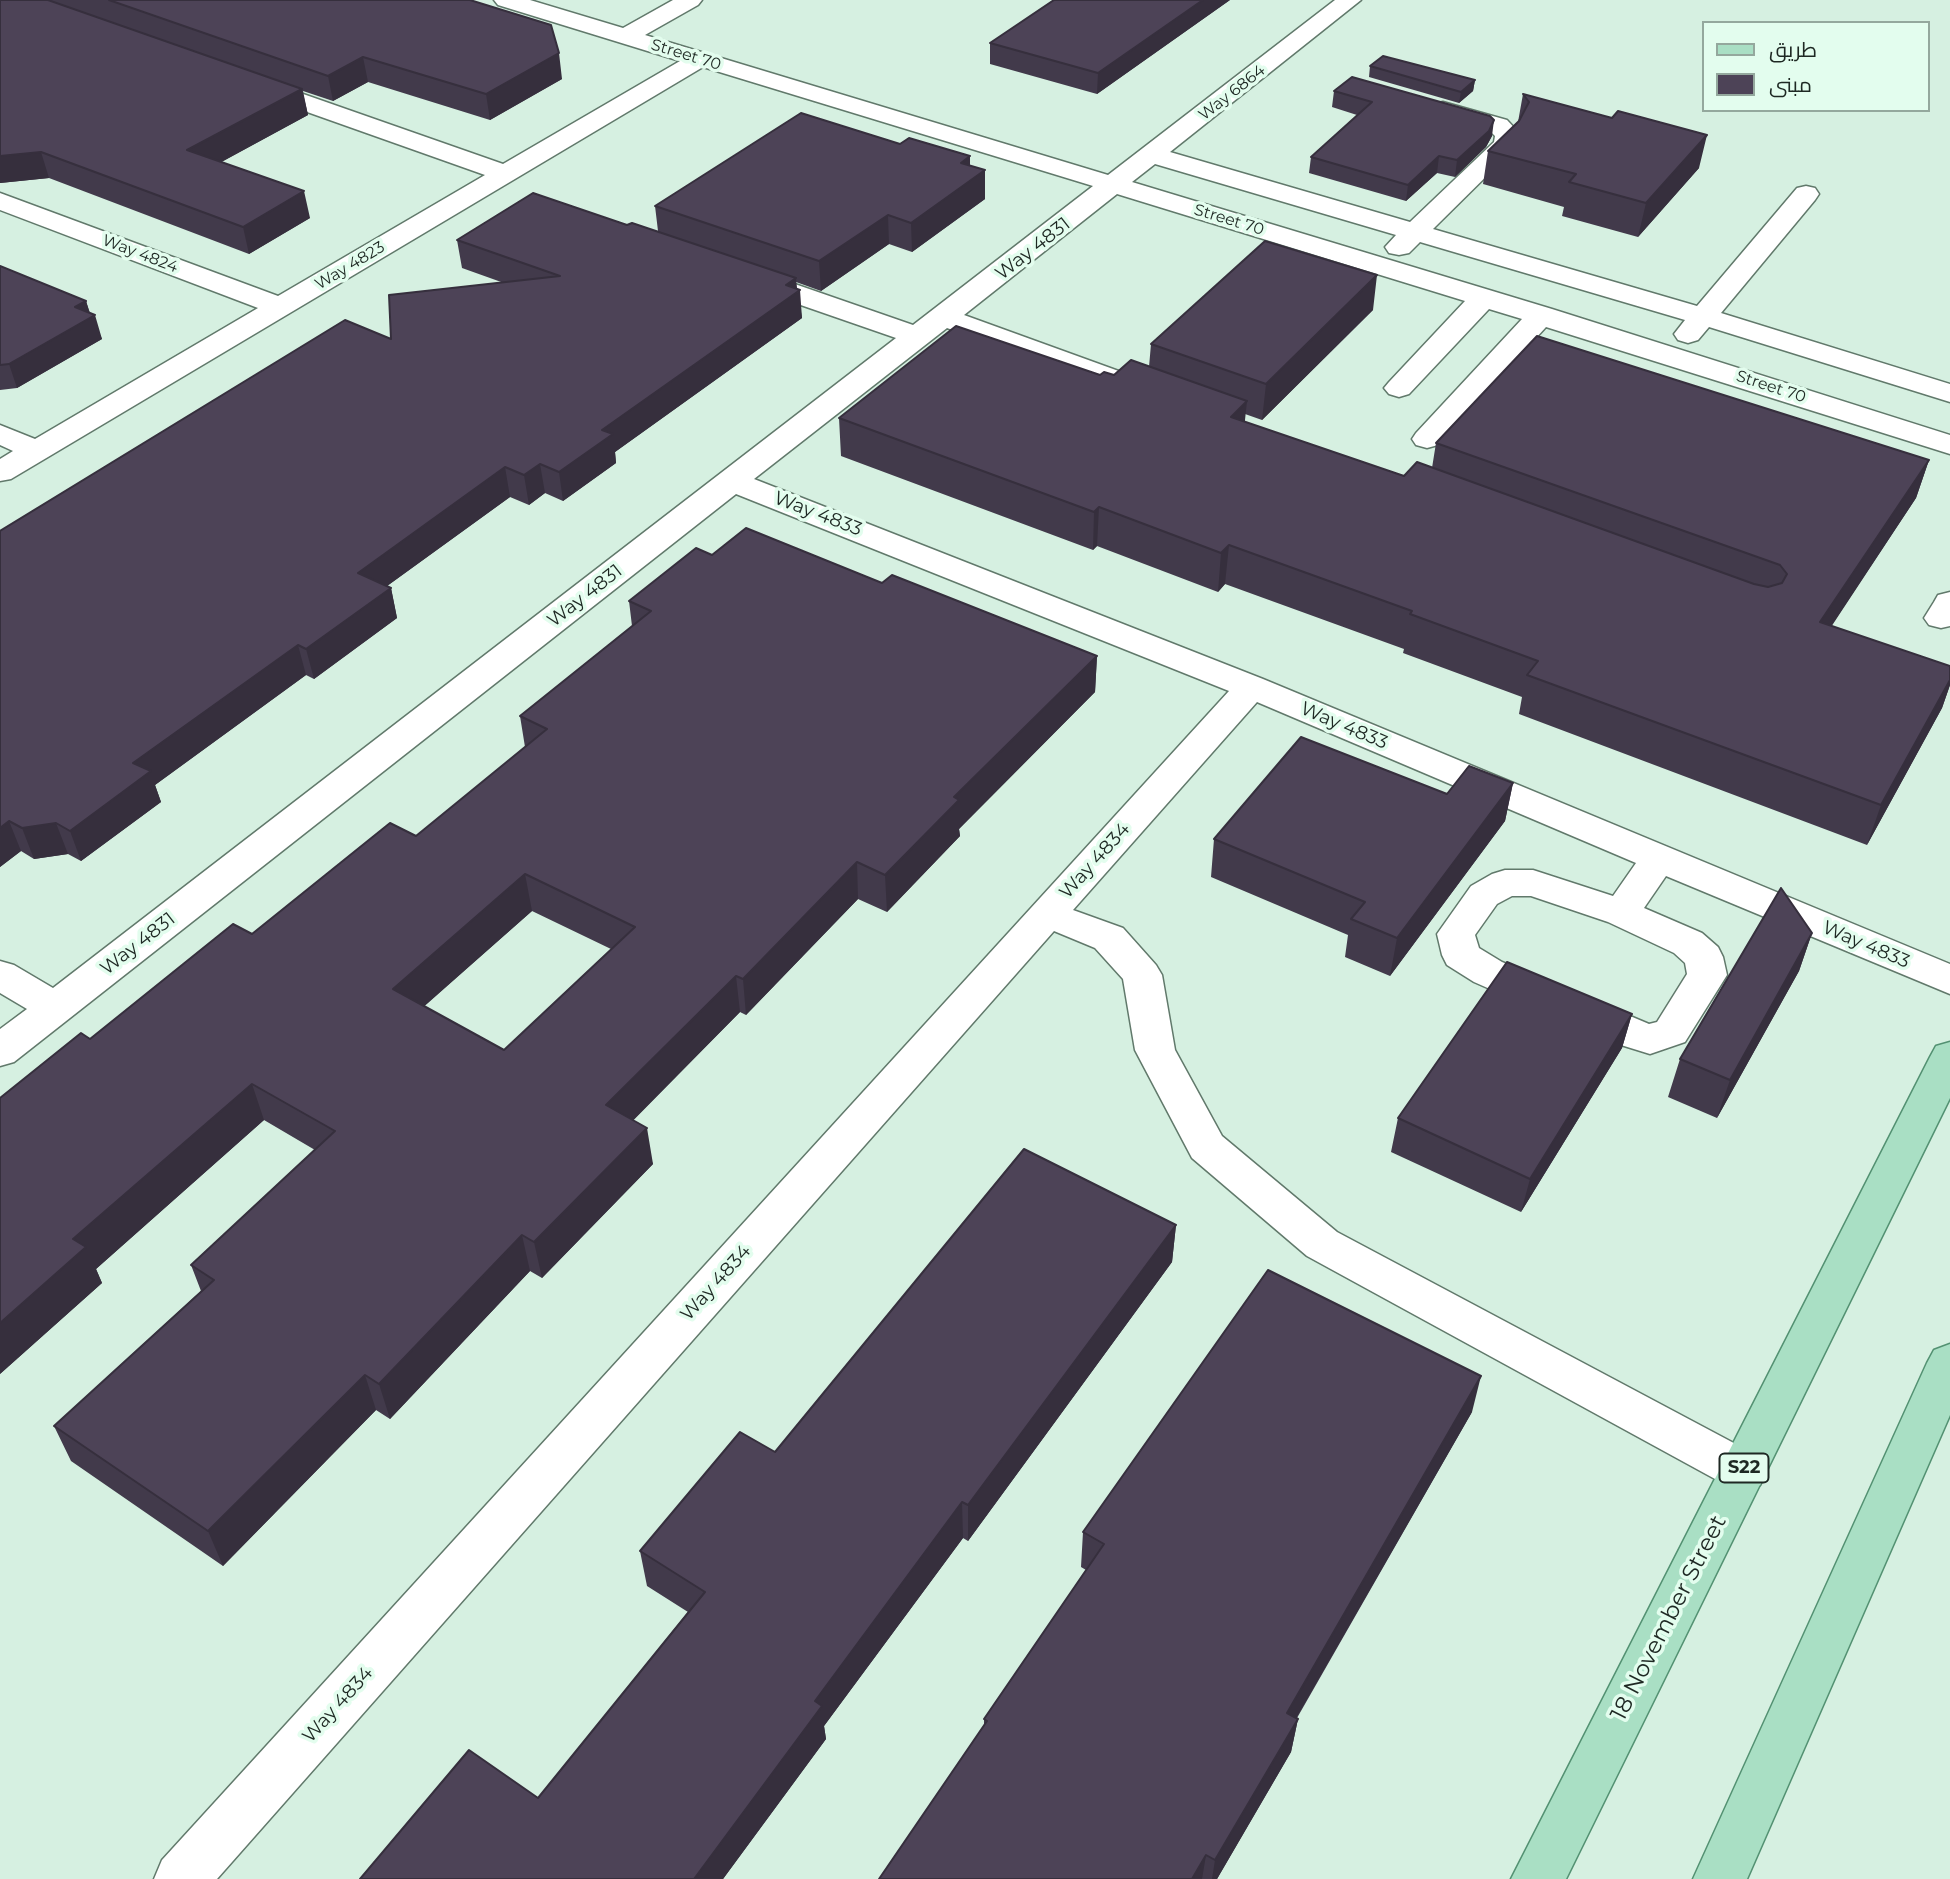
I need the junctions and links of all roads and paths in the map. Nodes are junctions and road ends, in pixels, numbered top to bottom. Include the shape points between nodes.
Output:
1 (506, 0) edge
2 (690, 0) edge
3 (1349, 0) edge
4 (626, 36) junction
5 (700, 59) junction
6 (234, 78) edge
7 (1423, 103) edge
8 (1153, 155) junction
9 (500, 185) junction
10 (1115, 185) junction
11 (1805, 194) dead end
12 (0, 201) edge
13 (1415, 232) junction
14 (1379, 265) junction
15 (735, 273) edge
16 (1484, 298) junction
17 (280, 307) junction
18 (1542, 315) junction
19 (1702, 316) junction
20 (932, 327) junction
21 (1671, 355) junction
22 (1399, 388) dead end
23 (1950, 393) edge
24 (1180, 403) edge
25 (0, 434) edge
26 (1427, 439) dead end
27 (1950, 445) edge
28 (37, 451) junction
29 (0, 472) edge
30 (733, 482) junction
31 (1251, 687) junction
32 (1659, 858) junction
33 (1621, 913) junction
34 (1047, 914) junction
35 (0, 975) edge
36 (1950, 980) edge
37 (56, 1008) junction
38 (0, 1051) edge
39 (1950, 1057) edge
40 (1950, 1363) edge
41 (1743, 1471) junction
42 (181, 1879) edge
43 (1538, 1879) edge
44 (1720, 1879) edge

1 - 4 street, Street 70
2 - 4 street
3 - 8 street, Way 6864
4 - 5 street, Street 70
5 - 9 street, Way 4823
5 - 10 street, Street 70
6 - 9 street
7 - 13 street via 1498,125 1508,135 1498,153
8 - 10 street, Way 6864
8 - 13 street
9 - 17 street, Way 4823
10 - 14 street, Street 70
10 - 20 street, Way 4831
11 - 19 street
12 - 17 street, Way 4824
13 - 14 street
13 - 19 street
14 - 16 street, Street 70
15 - 20 street
16 - 18 street, Street 70
16 - 22 street
17 - 28 street, Way 4823
18 - 21 street, Street 70
18 - 26 street
19 - 21 street
19 - 23 street
20 - 24 street
20 - 30 street, Way 4831
21 - 27 street, Street 70
25 - 28 street
28 - 29 street, Way 4823
30 - 31 street, Way 4833
30 - 37 street, Way 4831
31 - 32 street, Way 4833
31 - 34 street, Way 4834
32 - 33 street
32 - 36 street, Way 4833
33 - 33 street via 1688,943 1704,957 1707,975 1671,1032 1650,1039 1488,972 1461,955 1456,934 1484,895 1505,883 1533,884
34 - 41 street via 1109,938 1142,975 1155,1050 1207,1147 1322,1244
34 - 42 street, Way 4834
35 - 37 street
37 - 38 street, Way 4831
39 - 41 main road, 18 November Street / S22
40 - 44 main road
41 - 43 main road, 18 November Street / S22

